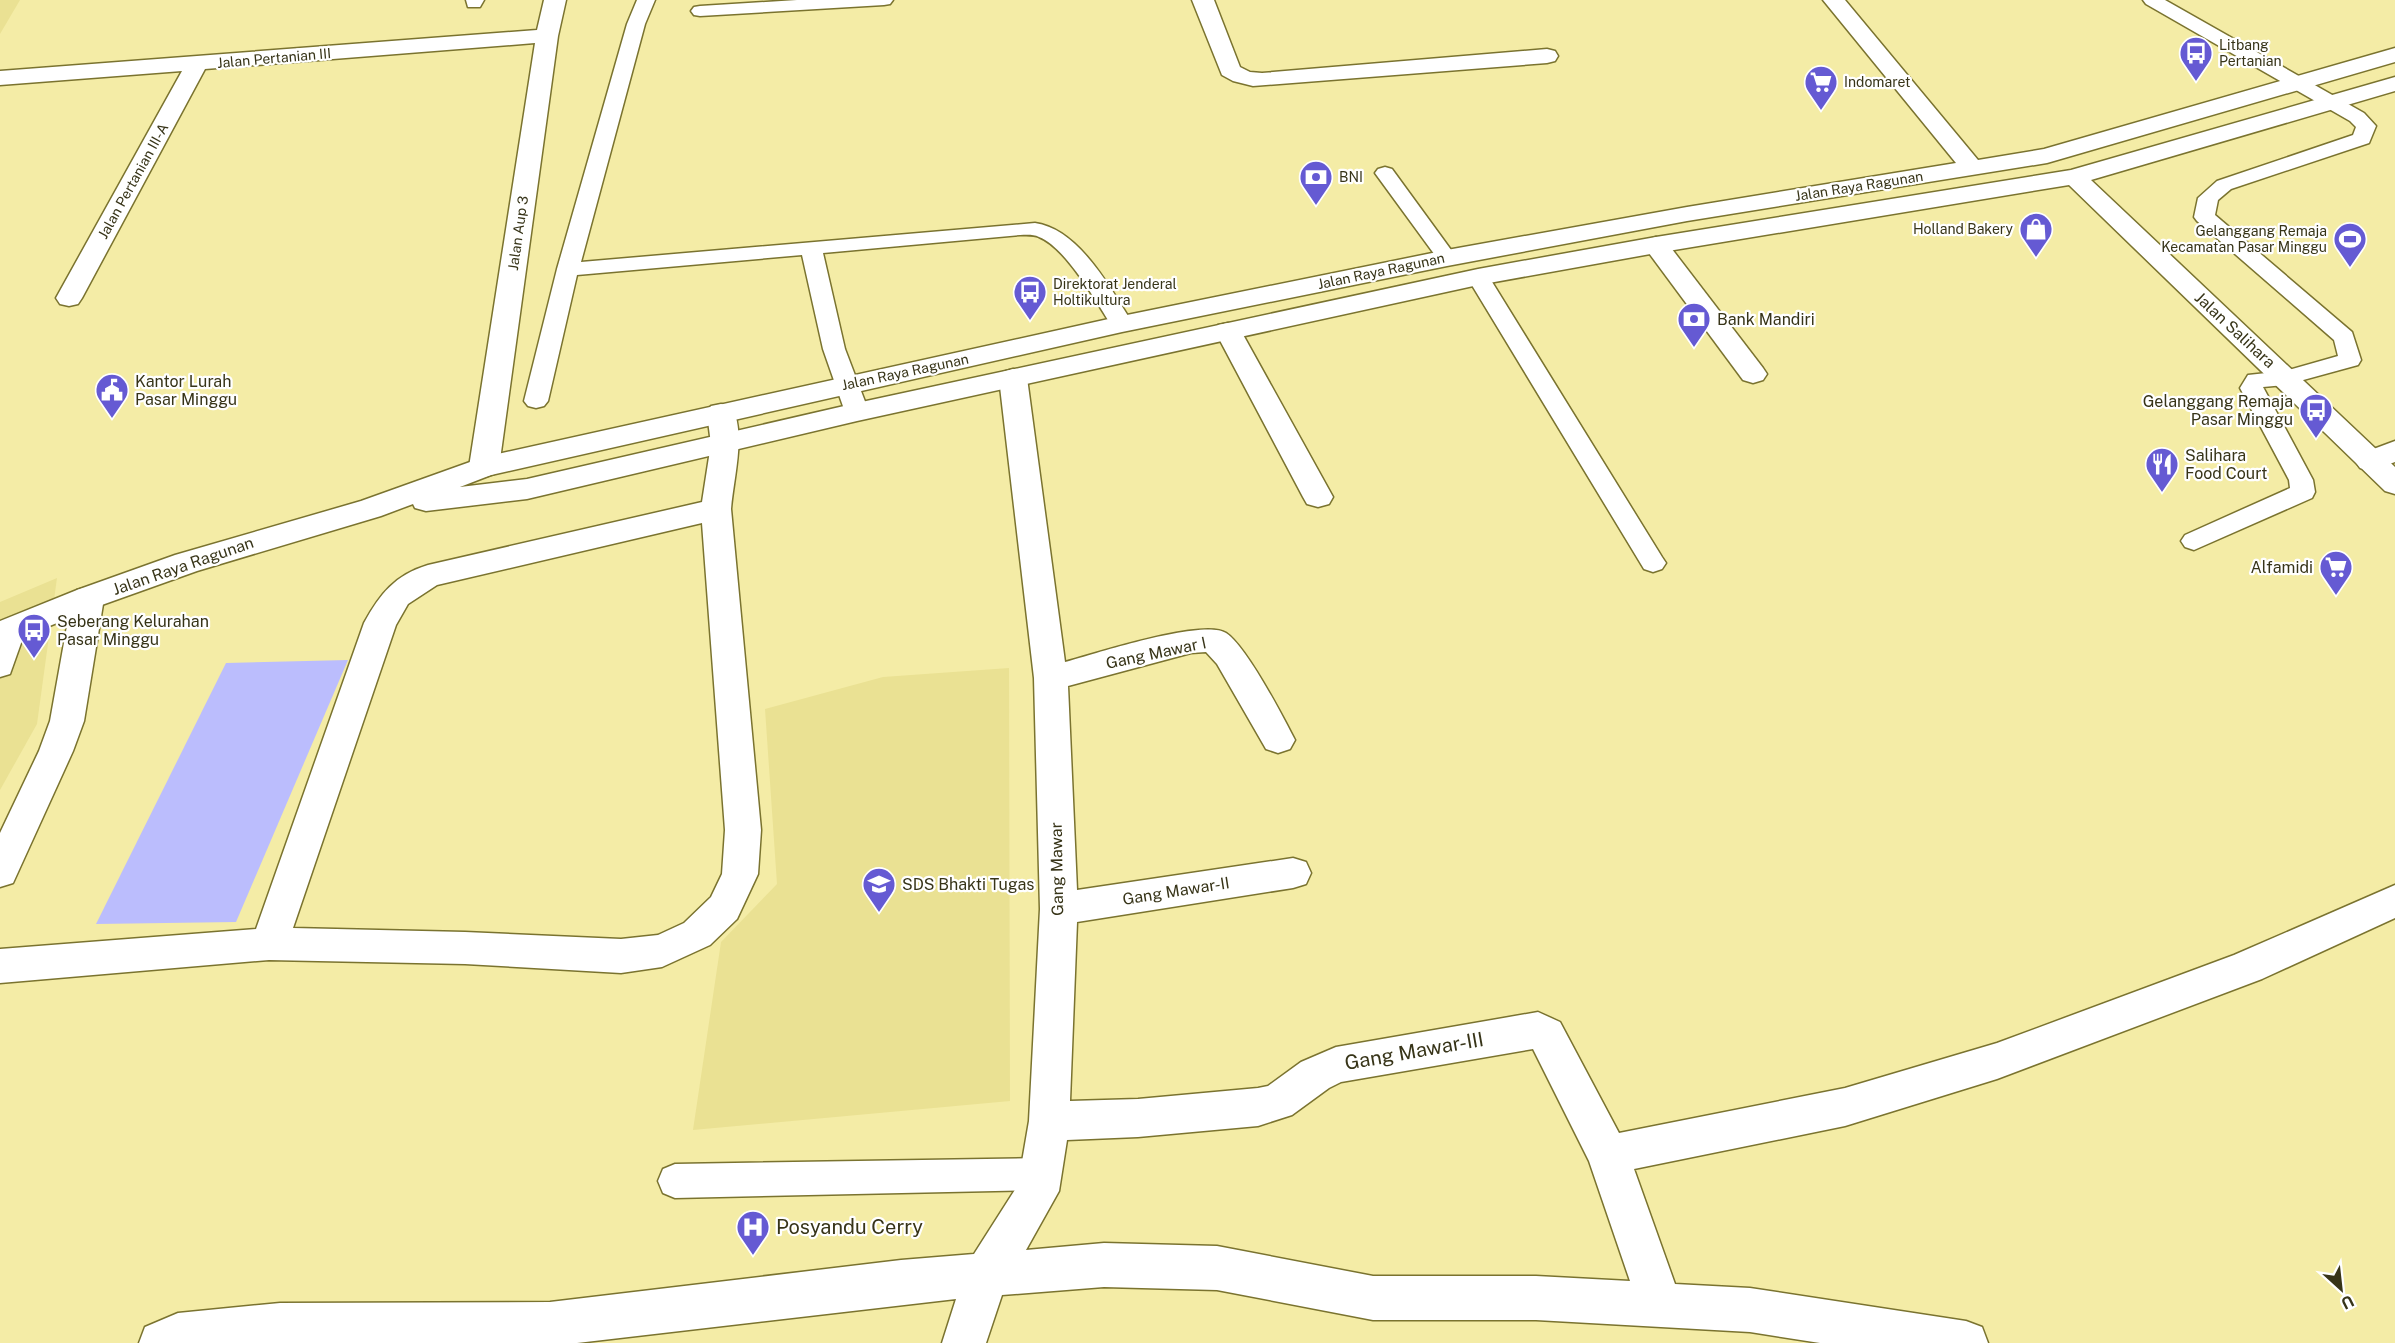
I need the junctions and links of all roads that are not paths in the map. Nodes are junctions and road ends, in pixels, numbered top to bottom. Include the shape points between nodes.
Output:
1 (555, 0) edge
2 (646, 0) edge
3 (884, 0) edge
4 (1203, 0) edge
5 (1834, 0) edge
6 (2152, 0) edge
7 (700, 11) dead end
8 (548, 36) junction
9 (2395, 55) edge
10 (1547, 56) dead end
11 (197, 64) junction
12 (0, 78) edge
13 (2298, 84) junction
14 (2395, 84) edge
15 (2333, 104) junction
16 (1972, 168) junction
17 (1385, 173) dead end
18 (2074, 177) junction
19 (1656, 245) junction
20 (811, 247) junction
21 (1447, 258) junction
22 (568, 269) junction
23 (1478, 277) junction
24 (69, 298) dead end
25 (1122, 324) junction
26 (1228, 331) junction
27 (1753, 374) dead end
28 (1013, 378) junction
29 (2285, 378) junction
30 (846, 384) junction
31 (536, 401) dead end
32 (857, 412) junction
33 (721, 413) junction
34 (725, 444) junction
35 (2383, 456) edge
36 (484, 466) junction
37 (2395, 484) edge
38 (1317, 497) dead end
39 (716, 508) junction
40 (370, 509) junction
41 (2194, 541) dead end
42 (1653, 563) dead end
43 (88, 598) junction
44 (7, 631) edge
45 (0, 667) edge
46 (1051, 678) junction
47 (1278, 740) dead end
48 (0, 872) edge
49 (1293, 873) dead end
50 (2395, 901) edge
51 (1059, 909) junction
52 (269, 944) junction
53 (0, 966) edge
54 (1049, 1121) junction
55 (1608, 1155) junction
56 (1041, 1174) junction
57 (675, 1181) dead end
58 (987, 1273) junction
59 (1660, 1305) junction
60 (548, 1333) edge
61 (161, 1343) edge
62 (964, 1343) edge
63 (1966, 1343) edge

1 - 8 street, Jalan Aup 3
2 - 22 lane
3 - 7 lane
4 - 10 street via 1230,70 1248,79
5 - 16 street
6 - 13 lane
8 - 11 street, Jalan Pertanian III
8 - 36 street, Jalan Aup 3
9 - 13 street, Jalan Raya Ragunan
11 - 12 street, Jalan Pertanian III
11 - 24 street, Jalan Pertanian III-A
13 - 15 lane
13 - 16 street, Jalan Raya Ragunan via 2047,156
14 - 15 street, Jalan Raya Ragunan
15 - 18 street, Jalan Raya Ragunan
15 - 29 lane via 2366,126 2362,139 2224,185 2208,198 2204,217 2343,337 2350,360
16 - 21 street, Jalan Raya Ragunan
17 - 21 lane
18 - 19 street, Jalan Raya Ragunan
18 - 29 street, Jalan Salihara
19 - 23 street, Jalan Raya Ragunan
19 - 27 street
20 - 22 lane
20 - 25 lane via 1020,229 1044,231 1063,243
20 - 30 lane via 834,350
21 - 25 street, Jalan Raya Ragunan
22 - 31 lane
23 - 26 street, Jalan Raya Ragunan
23 - 42 lane
25 - 30 street, Jalan Raya Ragunan
26 - 28 street, Jalan Raya Ragunan
26 - 38 street
28 - 32 street, Jalan Raya Ragunan
28 - 46 street, Gang Mawar
29 - 35 street, Jalan Salihara
29 - 41 lane via 2256,380 2251,388 2301,480 2303,492
30 - 32 lane
30 - 33 street, Jalan Raya Ragunan
32 - 34 street, Jalan Raya Ragunan
33 - 34 street
33 - 36 street, Jalan Raya Ragunan
34 - 39 street
34 - 40 street, Jalan Raya Ragunan via 527,489
35 - 37 street, Jalan Salihara
36 - 40 street, Jalan Raya Ragunan
39 - 52 street via 428,576 397,596 380,623
39 - 52 street via 743,830 740,874 724,908 697,934 662,951 621,956
40 - 43 street, Jalan Raya Ragunan via 258,540
43 - 44 street, Jalan Raya Ragunan
43 - 48 street via 67,721
44 - 45 lane
46 - 47 street, Gang Mawar I via 1191,641 1213,640 1229,655
46 - 51 street, Gang Mawar
49 - 51 street, Gang Mawar-II
50 - 55 street via 2248,967 1997,1061 1845,1107
51 - 54 street, Gang Mawar
52 - 53 street
54 - 55 street, Gang Mawar-III via 1258,1107 1278,1102 1336,1065 1538,1030 1546,1035
54 - 56 street, Gang Mawar
55 - 59 street, Gang Mawar-III
56 - 57 lane
56 - 58 street, Gang Mawar via 1038,1191
58 - 59 street via 1104,1265 1217,1268 1373,1298 1536,1298
58 - 60 street
58 - 62 street, Gang Mawar
59 - 63 street via 1750,1310
60 - 61 street via 280,1325 178,1335

